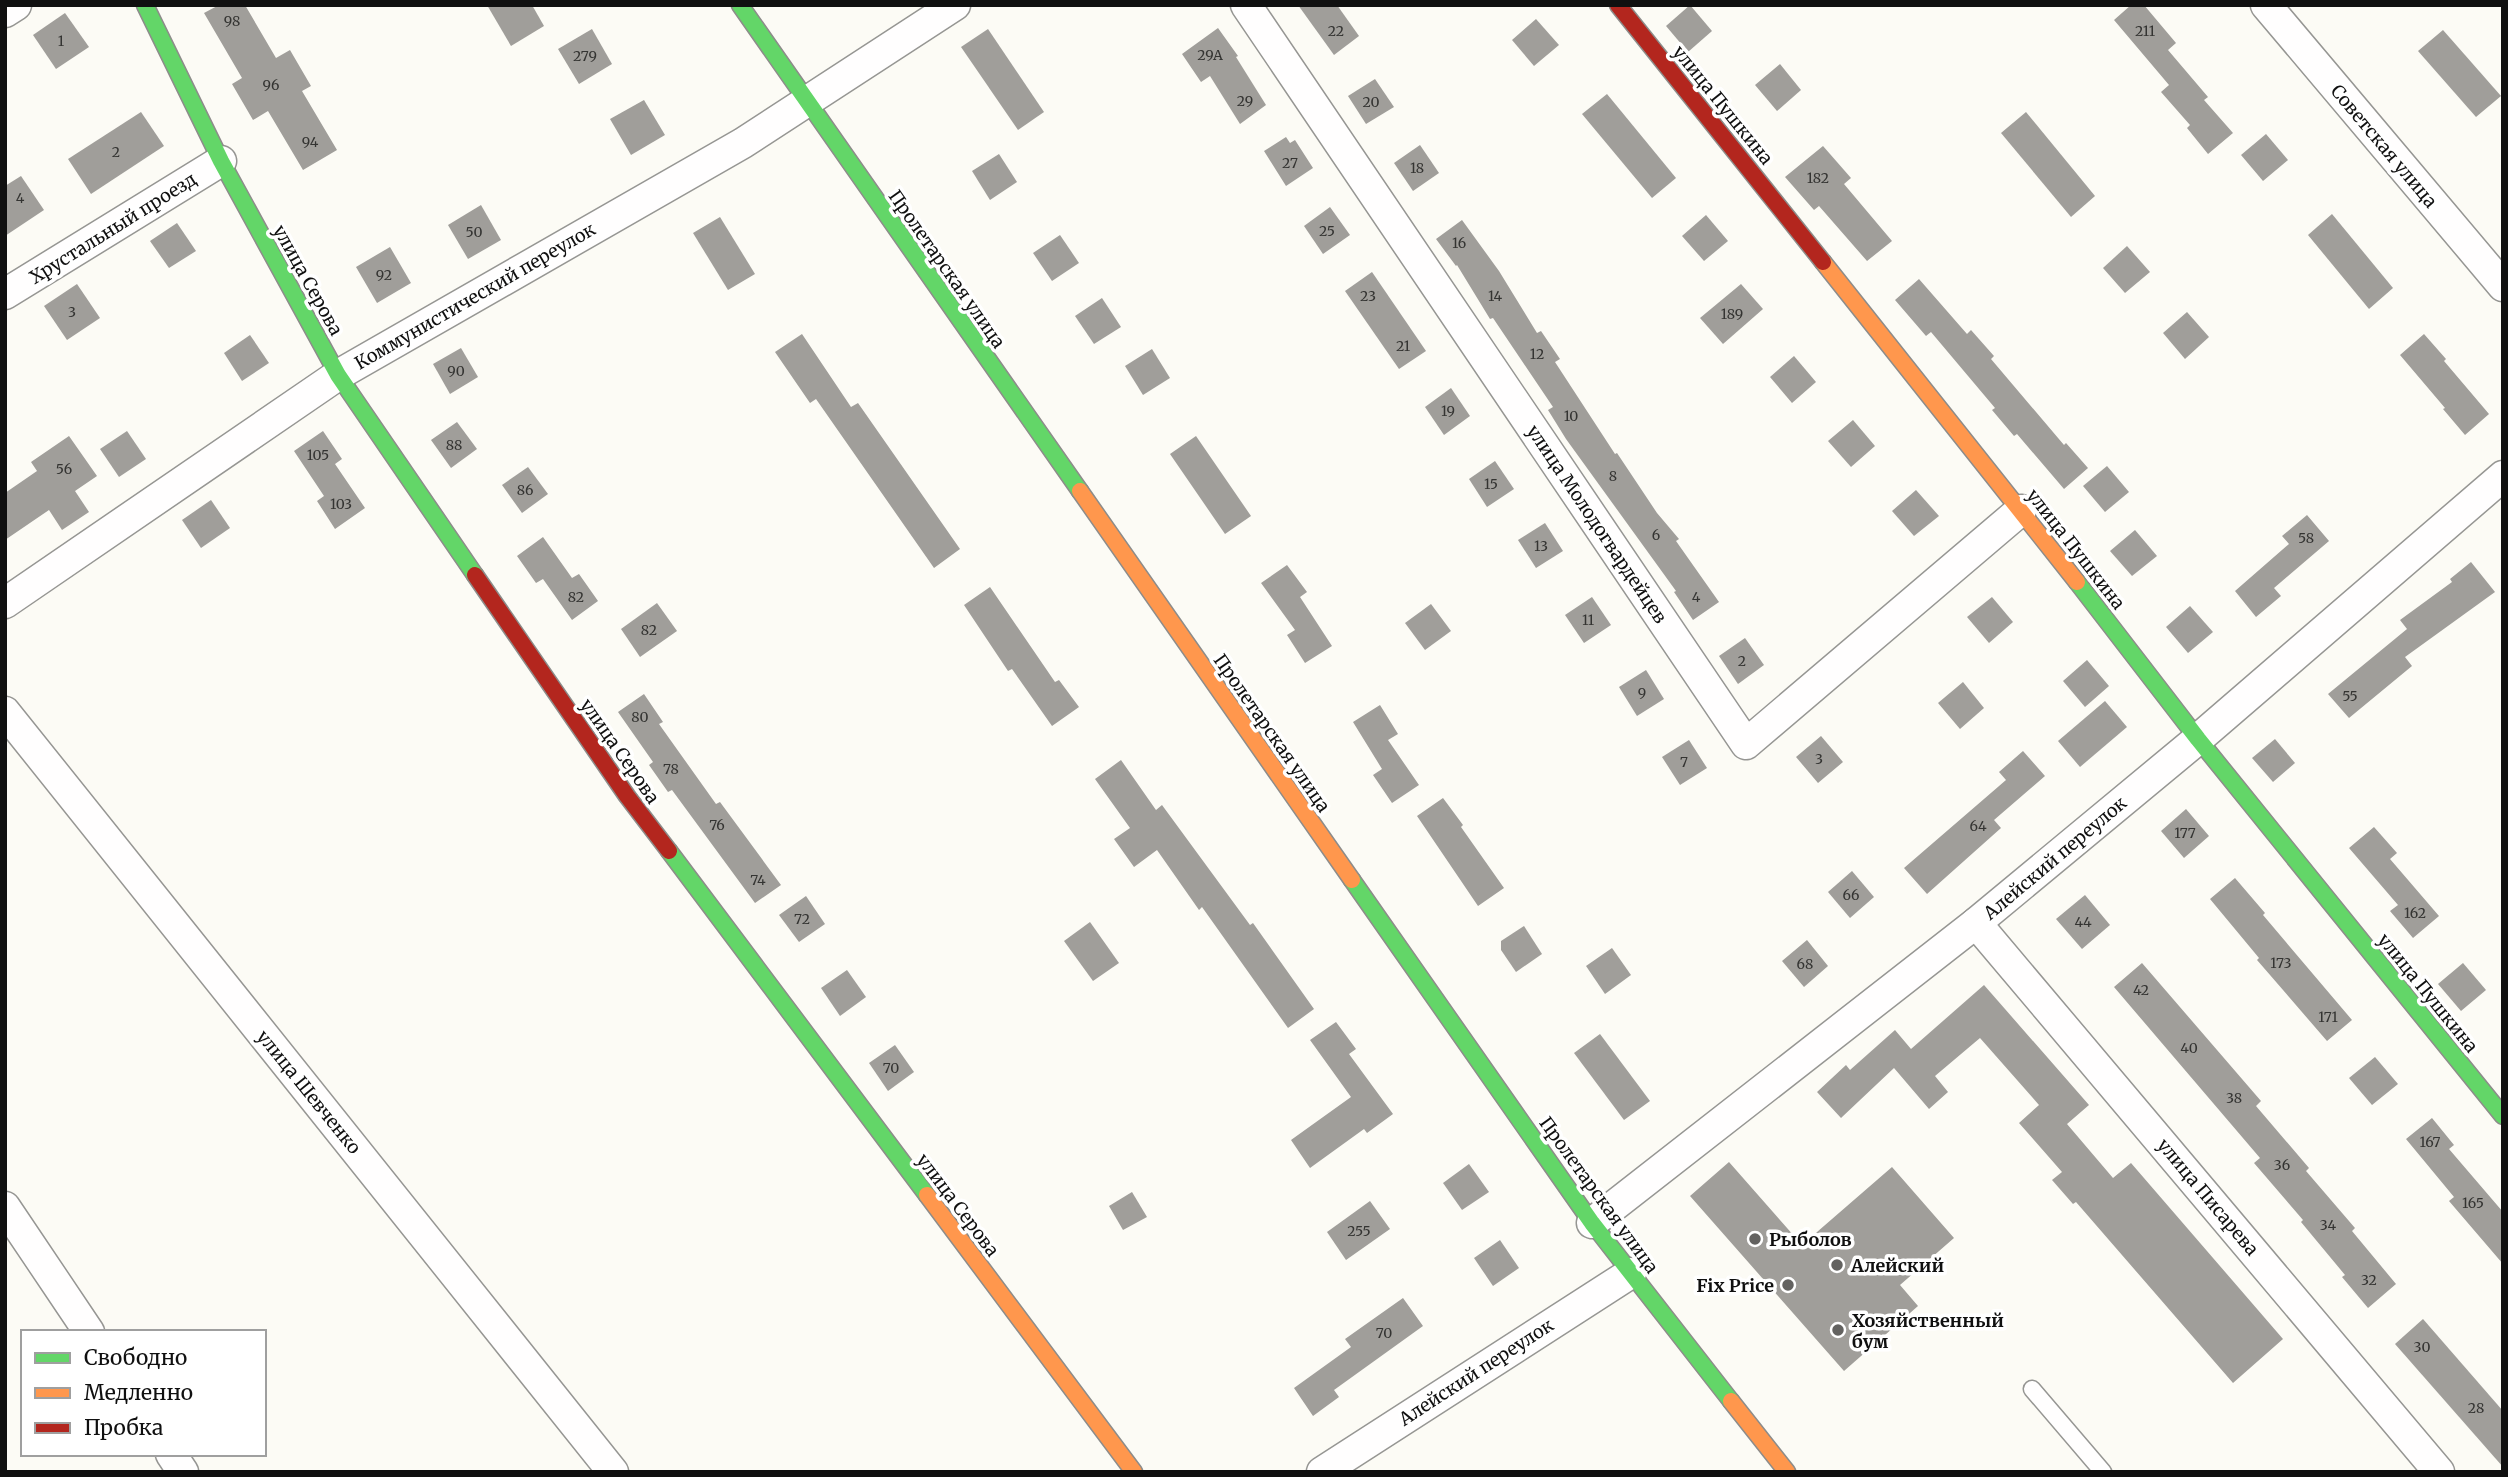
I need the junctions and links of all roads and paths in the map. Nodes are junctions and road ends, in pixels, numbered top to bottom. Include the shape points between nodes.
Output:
1 (16, 5) edge
2 (145, 5) edge
3 (740, 5) edge
4 (955, 5) edge
5 (1246, 5) edge
6 (1618, 5) edge
7 (2266, 5) edge
8 (5, 12) edge
9 (807, 102) junction
10 (220, 161) junction
11 (2503, 286) edge
12 (5, 294) edge
13 (338, 375) junction
14 (2503, 476) edge
15 (2021, 510) junction
16 (5, 603) edge
17 (5, 712) edge
18 (2198, 739) junction
19 (1976, 923) junction
20 (2503, 1116) edge
21 (5, 1207) edge
22 (1592, 1223) junction
23 (1631, 1272) junction
24 (88, 1330) edge
25 (2032, 1389) dead end
26 (172, 1456) edge
27 (183, 1472) edge
28 (613, 1472) edge
29 (1134, 1472) edge
30 (1322, 1472) edge
31 (1787, 1472) edge
32 (2103, 1472) edge
33 (2439, 1472) edge

1 - 8 street
2 - 10 street, улица Серова
3 - 9 street, Пролетарская улица
4 - 9 street, Коммунистический переулок
5 - 15 street, улица Молодогвардейцев via 1746,744
6 - 15 street, улица Пушкина
7 - 11 street, Советская улица
9 - 13 street, Коммунистический переулок
9 - 22 street, Пролетарская улица
10 - 12 street, Хрустальный проезд
10 - 13 street, улица Серова
13 - 16 street, Коммунистический переулок
13 - 29 street, улица Серова via 627,796
14 - 18 street, Алейский переулок
15 - 18 street, улица Пушкина
17 - 28 street, улица Шевченко
18 - 19 street, Алейский переулок
18 - 20 street, улица Пушкина
19 - 22 street, Алейский переулок
19 - 33 street, улица Писарева
21 - 24 street
22 - 23 street, Пролетарская улица
23 - 30 street, Алейский переулок
23 - 31 street, Пролетарская улица
25 - 32 lane
26 - 27 street

